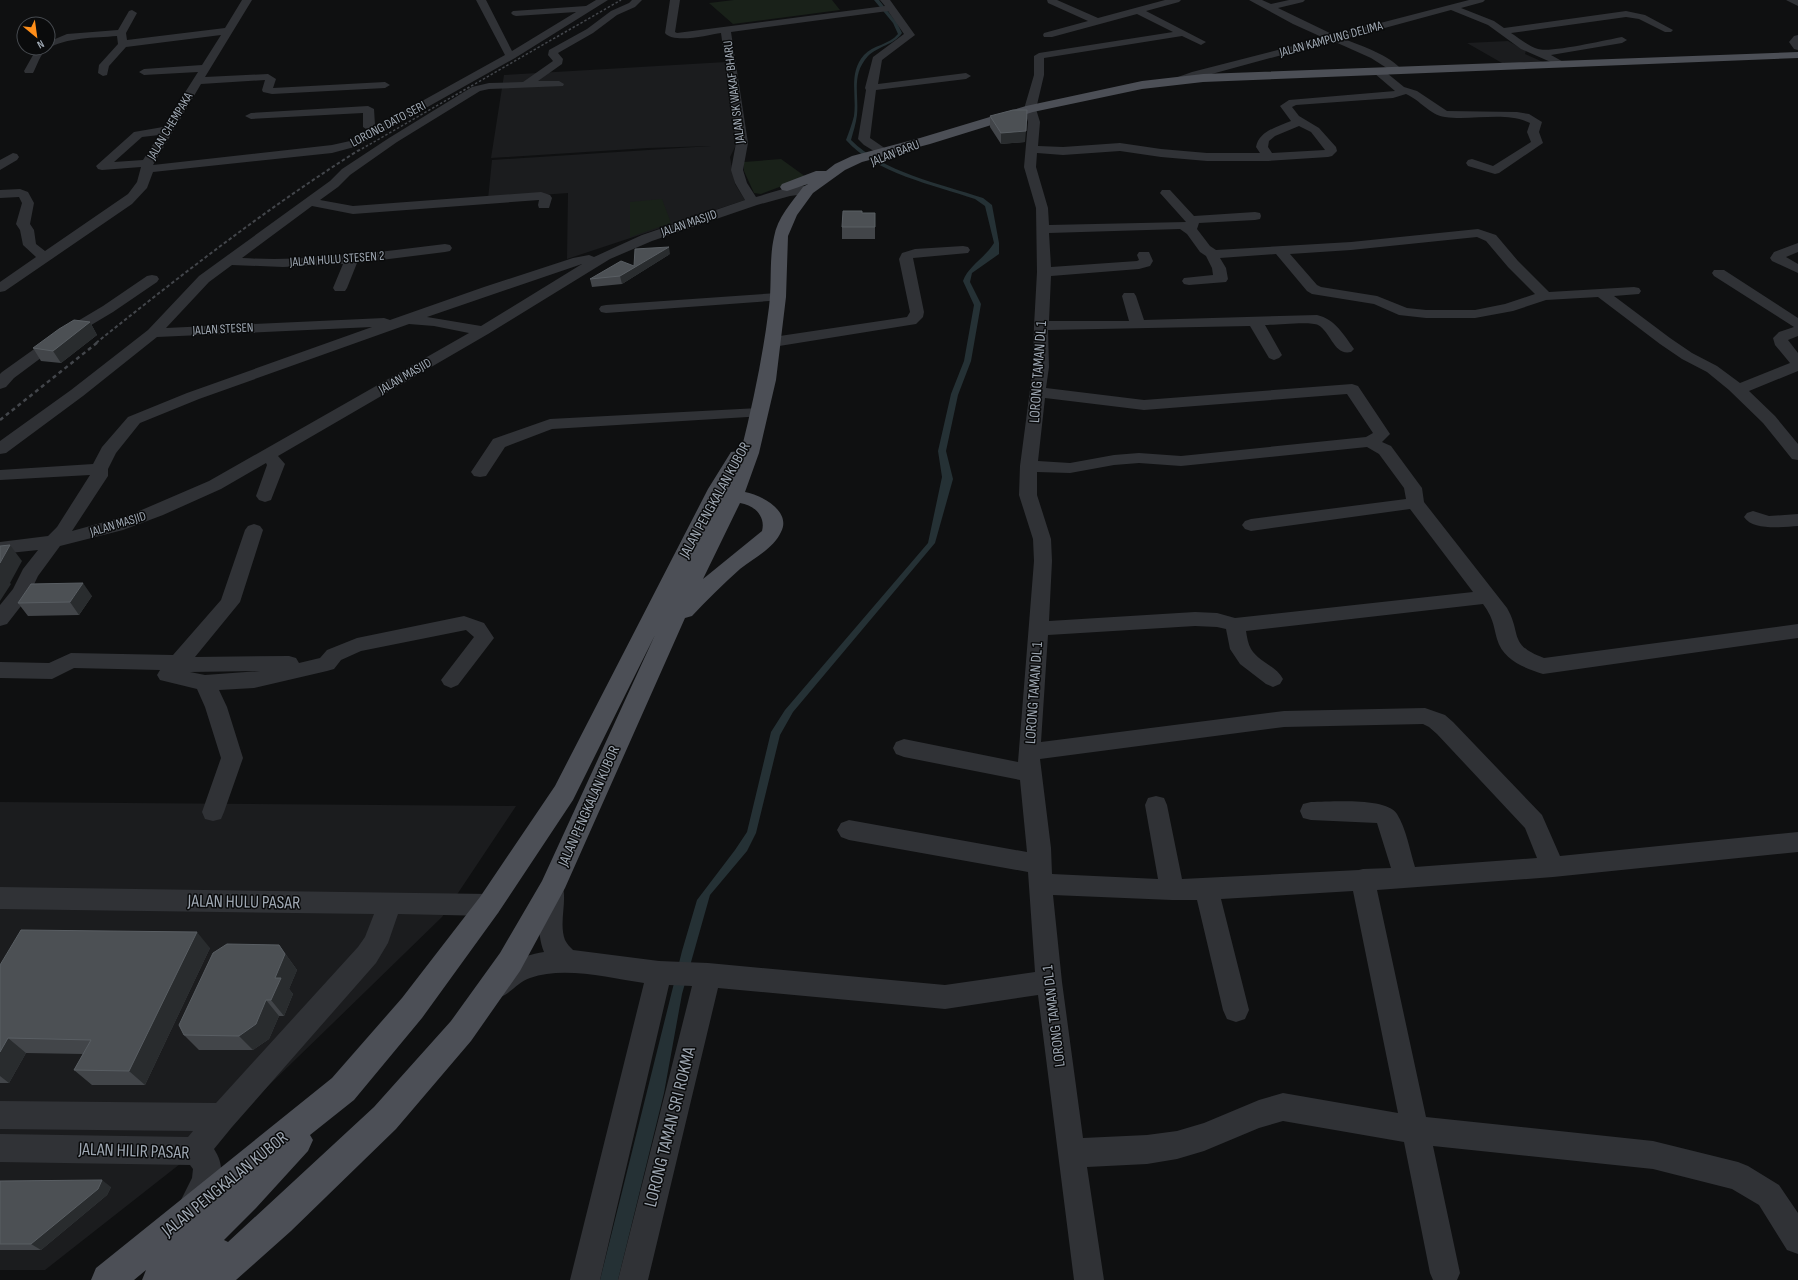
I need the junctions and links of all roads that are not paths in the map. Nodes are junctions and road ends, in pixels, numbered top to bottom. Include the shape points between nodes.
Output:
1 (247, 0) edge
2 (481, 0) edge
3 (603, 0) edge
4 (637, 0) edge
5 (675, 0) edge
6 (1176, 0) edge
7 (1254, 0) edge
8 (1300, 0) edge
9 (1480, 0) edge
10 (1791, 0) edge
11 (1051, 2) dead end
12 (1798, 3) edge
13 (888, 6) edge
14 (1272, 7) junction
15 (1452, 7) junction
16 (587, 9) junction
17 (1139, 11) junction
18 (132, 13) dead end
19 (516, 13) dead end
20 (1098, 22) junction
21 (726, 30) junction
22 (1668, 30) dead end
23 (1503, 31) junction
24 (227, 32) junction
25 (121, 33) junction
26 (1183, 33) junction
27 (1048, 35) dead end
28 (1333, 38) junction
29 (1798, 38) edge
30 (1622, 40) dead end
31 (56, 42) edge
32 (1201, 42) dead end
33 (123, 44) junction
34 (1798, 47) edge
35 (1538, 53) junction
36 (1798, 55) edge
37 (36, 56) edge
38 (511, 56) junction
39 (1562, 64) junction
40 (205, 68) junction
41 (1397, 70) junction
42 (29, 71) dead end
43 (1378, 71) junction
44 (144, 72) dead end
45 (103, 74) dead end
46 (966, 76) dead end
47 (1182, 79) junction
48 (197, 81) junction
49 (559, 84) dead end
50 (385, 85) dead end
51 (526, 85) junction
52 (870, 88) junction
53 (1400, 89) junction
54 (1030, 109) junction
55 (251, 116) dead end
56 (1298, 122) junction
57 (167, 130) junction
58 (378, 131) junction
59 (925, 142) junction
60 (1032, 149) junction
61 (882, 152) junction
62 (13, 157) dead end
63 (1268, 157) junction
64 (1472, 163) dead end
65 (0, 166) edge
66 (147, 166) junction
67 (840, 167) junction
68 (787, 188) junction
69 (813, 192) junction
70 (1166, 193) dead end
71 (0, 194) edge
72 (774, 196) junction
73 (310, 202) junction
74 (752, 202) junction
75 (799, 203) junction
76 (544, 205) dead end
77 (1255, 216) dead end
78 (1190, 224) junction
79 (1043, 228) junction
80 (445, 248) dead end
81 (1798, 248) edge
82 (963, 250) dead end
83 (1280, 251) junction
84 (781, 254) junction
85 (1211, 254) junction
86 (1144, 255) dead end
87 (605, 256) junction
88 (44, 257) junction
89 (351, 260) junction
90 (228, 261) junction
91 (1798, 269) edge
92 (1044, 272) junction
93 (1719, 273) dead end
94 (152, 279) dead end
95 (1189, 280) dead end
96 (0, 288) edge
97 (340, 288) dead end
98 (1634, 291) dead end
99 (1601, 293) junction
100 (1129, 296) dead end
101 (1545, 296) junction
102 (778, 297) junction
103 (606, 309) dead end
104 (407, 320) junction
105 (1255, 321) junction
106 (1798, 324) edge
107 (1138, 325) junction
108 (1041, 326) junction
109 (483, 331) junction
110 (1798, 332) edge
111 (153, 333) junction
112 (773, 342) junction
113 (1346, 349) dead end
114 (1274, 355) dead end
115 (1798, 365) edge
116 (0, 384) edge
117 (1737, 390) junction
118 (1038, 392) junction
119 (757, 421) junction
120 (1370, 442) junction
121 (0, 450) edge
122 (268, 454) junction
123 (1798, 455) edge
124 (1029, 466) junction
125 (99, 469) junction
126 (480, 472) dead end
127 (0, 475) edge
128 (265, 496) dead end
129 (721, 501) junction
130 (1415, 503) junction
131 (1753, 517) dead end
132 (1798, 520) edge
133 (1251, 525) dead end
134 (254, 530) dead end
135 (62, 540) junction
136 (0, 548) edge
137 (1488, 597) junction
138 (0, 619) edge
139 (1235, 625) junction
140 (670, 626) junction
141 (1038, 629) junction
142 (1798, 631) edge
143 (334, 655) junction
144 (177, 664) junction
145 (0, 670) edge
146 (1273, 679) dead end
147 (451, 680) dead end
148 (205, 683) junction
149 (904, 748) dead end
150 (1030, 762) junction
151 (1156, 804) dead end
152 (1311, 811) dead end
153 (213, 812) dead end
154 (849, 830) dead end
155 (1798, 842) edge
156 (1553, 867) junction
157 (1040, 874) junction
158 (1406, 878) junction
159 (1363, 879) junction
160 (552, 888) junction
161 (1206, 889) junction
162 (1172, 890) junction
163 (0, 898) edge
164 (390, 903) junction
165 (489, 905) junction
166 (566, 961) junction
167 (663, 972) junction
168 (702, 975) junction
169 (1049, 982) junction
170 (486, 996) junction
171 (1236, 1010) dead end
172 (344, 1089) junction
173 (0, 1114) edge
174 (222, 1117) junction
175 (385, 1118) junction
176 (1416, 1130) junction
177 (0, 1148) edge
178 (195, 1151) junction
179 (1070, 1153) junction
180 (188, 1214) junction
181 (1798, 1239) edge
182 (1445, 1273) dead end
183 (108, 1280) edge
184 (159, 1280) edge
185 (189, 1280) edge
186 (211, 1280) edge
187 (585, 1280) edge
188 (633, 1280) edge
189 (1089, 1280) edge

1 - 24 street, JALAN CHEMPAKA
2 - 38 street
3 - 16 street, LORONG DATO SERI
4 - 51 street via 553,52 558,62
5 - 21 street, JALAN SK WAKAF BHARU via 670,33 675,36
6 - 17 street
7 - 14 street
8 - 14 street
9 - 15 street, JALAN KAMPUNG DELIMA
10 - 12 street
11 - 20 street
13 - 21 street via 868,11
13 - 52 street via 910,35 877,58
14 - 28 street via 1304,26
15 - 23 street via 1483,19
15 - 28 street, JALAN KAMPUNG DELIMA
16 - 19 street
16 - 38 street, LORONG DATO SERI
17 - 20 street
17 - 26 street
18 - 25 street
20 - 27 street
21 - 74 street, JALAN SK WAKAF BHARU via 742,143 737,170
22 - 23 street via 1642,17 1626,14
23 - 35 street
24 - 33 street
24 - 40 street, JALAN CHEMPAKA
25 - 31 street via 67,37
25 - 33 street
26 - 32 street
26 - 54 street via 1039,56 1039,75
28 - 41 street via 1380,59
28 - 47 street, JALAN KAMPUNG DELIMA
29 - 34 street via 1794,42
30 - 35 street via 1560,52
33 - 45 street via 104,66
35 - 39 street
36 - 39 main road
37 - 42 street
38 - 58 street, LORONG DATO SERI
39 - 41 main road
40 - 44 street
40 - 48 street, JALAN CHEMPAKA
41 - 43 main road
43 - 47 main road
43 - 53 street
46 - 52 street
47 - 54 main road
48 - 50 street via 268,77 271,79 267,90 272,92
48 - 57 street, JALAN CHEMPAKA
49 - 51 street
51 - 73 street via 476,89 393,140 346,172
52 - 61 street via 864,139
53 - 56 street via 1402,92 1394,95 1289,103 1286,106
53 - 64 street via 1414,92 1436,110 1446,114 1517,115 1536,122 1533,132 1537,143 1502,167 1493,170
54 - 59 main road
54 - 60 street, LORONG TAMAN DL 1 via 1034,122
55 - 58 street via 368,108 369,127
56 - 63 street via 1270,134 1263,140 1262,147
56 - 63 street via 1315,131 1331,150 1323,154
57 - 66 street, JALAN CHEMPAKA
57 - 66 street, LORONG DATO SERI via 138,134 102,166
58 - 66 street, LORONG DATO SERI via 354,144 332,149
59 - 61 main road, JALAN BARU
59 - 69 main road, JALAN BARU via 867,164
60 - 63 street via 1063,151 1120,147 1207,157
60 - 79 street, LORONG TAMAN DL 1 via 1030,167 1042,208
61 - 67 main road, JALAN BARU
62 - 65 street
66 - 88 street, JALAN CHEMPAKA via 139,192
67 - 68 main road
67 - 69 main road, JALAN BARU
68 - 69 street, JALAN MASJID
68 - 74 street, JALAN MASJID
69 - 72 street, JALAN MASJID via 790,192
69 - 75 main road, JALAN BARU
69 - 84 main road, JALAN BARU via 804,216
70 - 78 street
71 - 88 street via 24,195 28,202 23,224 30,245
72 - 74 street, JALAN MASJID
72 - 75 main road via 792,197
73 - 76 street via 353,210 541,196 546,198
73 - 90 street
74 - 87 street, JALAN MASJID via 648,238
75 - 84 main road, JALAN BARU via 790,215 781,236
77 - 78 street
78 - 79 street
78 - 85 street via 1205,251
79 - 92 street, LORONG TAMAN DL 1
80 - 89 street, JALAN HULU STESEN 2
81 - 91 street via 1777,258
82 - 112 street via 915,253 907,256 917,312 911,321
83 - 85 street
83 - 101 street via 1317,291 1377,300 1411,313 1492,312
83 - 101 street via 1478,233 1491,238
84 - 102 main road, JALAN BARU
85 - 95 street via 1219,268 1221,279
86 - 92 street via 1146,261 1139,265
87 - 104 street via 561,266
87 - 109 street, JALAN MASJID
88 - 96 street, JALAN CHEMPAKA
89 - 90 street, JALAN HULU STESEN 2 via 304,263
89 - 97 street
90 - 111 street via 204,279
92 - 108 street, LORONG TAMAN DL 1
93 - 106 street
94 - 116 street via 45,347
98 - 99 street
99 - 101 street
99 - 117 street via 1689,358 1712,369
100 - 107 street
102 - 103 street
102 - 112 main road, JALAN BARU
104 - 109 street, JALAN STESEN
104 - 111 street, JALAN STESEN
104 - 125 street via 134,420 108,451
105 - 107 street
105 - 113 street via 1317,319 1322,321
105 - 114 street
107 - 108 street
108 - 118 street, LORONG TAMAN DL 1
109 - 122 street, JALAN MASJID
110 - 115 street via 1780,338 1780,342
111 - 121 street
112 - 119 main road, JALAN BARU
115 - 117 street
117 - 123 street via 1769,419
118 - 120 street via 1144,405 1352,389 1382,434
118 - 124 street, LORONG TAMAN DL 1
119 - 126 street via 550,424 499,443
119 - 129 main road, JALAN PENGKALAN KUBOR
120 - 124 street via 1181,461 1139,458 1070,468
120 - 130 street via 1385,450 1413,488
122 - 128 street via 276,464
122 - 135 street, JALAN MASJID via 215,485 175,504 110,527
124 - 141 street, LORONG TAMAN DL 1 via 1028,495 1042,539
125 - 127 street
125 - 135 street via 99,476 63,531
129 - 140 main road, JALAN PENGKALAN KUBOR
129 - 140 main road via 750,499 763,505 772,515 773,528 767,539 713,581
129 - 165 main road, JALAN PENGKALAN KUBOR via 564,793
130 - 133 street
130 - 137 street
131 - 132 street via 1768,522
134 - 144 street via 230,602
135 - 136 street, JALAN MASJID
135 - 138 street via 43,574 21,592
137 - 139 street
137 - 142 street via 1505,622 1509,644 1528,662 1543,666
139 - 141 street via 1217,620 1195,619
139 - 146 street via 1240,649 1247,659
140 - 160 main road, JALAN PENGKALAN KUBOR
141 - 150 street, LORONG TAMAN DL 1
143 - 144 street via 288,663
143 - 147 street via 357,645 464,623 474,625 484,638
143 - 148 street via 327,664 254,680
144 - 145 street via 71,660 52,671
144 - 148 street via 167,675
148 - 153 street via 216,707 232,758
149 - 150 street
150 - 156 street via 1284,719 1425,716 1445,728 1534,822
150 - 157 street, LORONG TAMAN DL 1
151 - 162 street
152 - 158 street via 1375,812 1385,816 1389,821
154 - 157 street
155 - 156 street
156 - 158 street
157 - 162 street
157 - 169 street, LORONG TAMAN DL 1
158 - 159 street
159 - 161 street
159 - 176 street
160 - 166 street via 551,931 554,946
160 - 170 main road, JALAN PENGKALAN KUBOR via 510,962
161 - 162 street
161 - 171 street
163 - 164 street, JALAN HULU PASAR
164 - 165 street, JALAN HULU PASAR
164 - 174 street via 368,955
165 - 172 main road, JALAN PENGKALAN KUBOR via 412,1008
166 - 167 street
166 - 170 street via 531,966 516,972
167 - 168 street
167 - 187 street
168 - 169 street via 945,997
168 - 188 street, LORONG TAMAN SRI ROKMA
169 - 179 street, LORONG TAMAN DL 1
170 - 175 main road, JALAN PENGKALAN KUBOR via 461,1031
172 - 180 main road, JALAN PENGKALAN KUBOR
172 - 184 main road, JALAN PENGKALAN KUBOR via 245,1197
173 - 174 street
174 - 178 street
175 - 185 main road, JALAN PENGKALAN KUBOR
175 - 186 main road, JALAN PENGKALAN KUBOR
176 - 179 street via 1283,1107 1264,1111 1194,1141 1161,1149
176 - 181 street via 1653,1155 1738,1176 1769,1195
176 - 182 street
177 - 178 street, JALAN HILIR PASAR
178 - 180 street, JALAN HILIR PASAR via 207,1162 208,1172 206,1182
179 - 189 street, LORONG TAMAN DL 1
180 - 183 main road, JALAN PENGKALAN KUBOR

